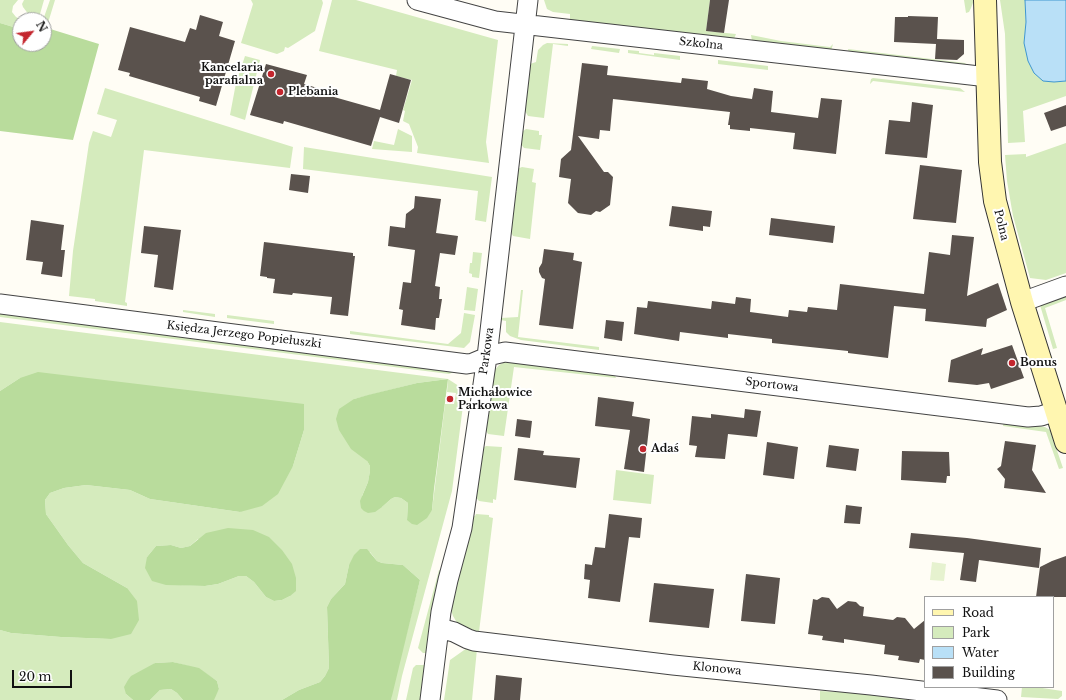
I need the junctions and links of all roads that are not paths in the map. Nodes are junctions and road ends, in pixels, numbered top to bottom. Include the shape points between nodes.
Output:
1 (417, 0) edge
2 (528, 0) edge
3 (985, 0) edge
4 (526, 25) junction
5 (988, 77) junction
6 (1066, 286) edge
7 (1022, 302) junction
8 (0, 304) edge
9 (487, 357) junction
10 (1056, 411) junction
11 (1066, 442) edge
12 (439, 628) junction
13 (430, 700) edge
14 (997, 700) edge

1 - 4 street, Szkolna via 496,22
2 - 4 street, Parkowa
3 - 5 street, Polna
4 - 5 street, Szkolna
4 - 9 street, Parkowa
5 - 7 street, Polna via 990,162 994,195
6 - 7 street
7 - 10 street, Polna
8 - 9 street, Księdza Jerzego Popiełuszki via 467,364
9 - 10 street, Sportowa via 499,353 513,353 1028,417
9 - 12 street, Parkowa via 462,528
10 - 11 street, Polna
12 - 13 street, Parkowa
12 - 14 street, Klonowa via 474,641

